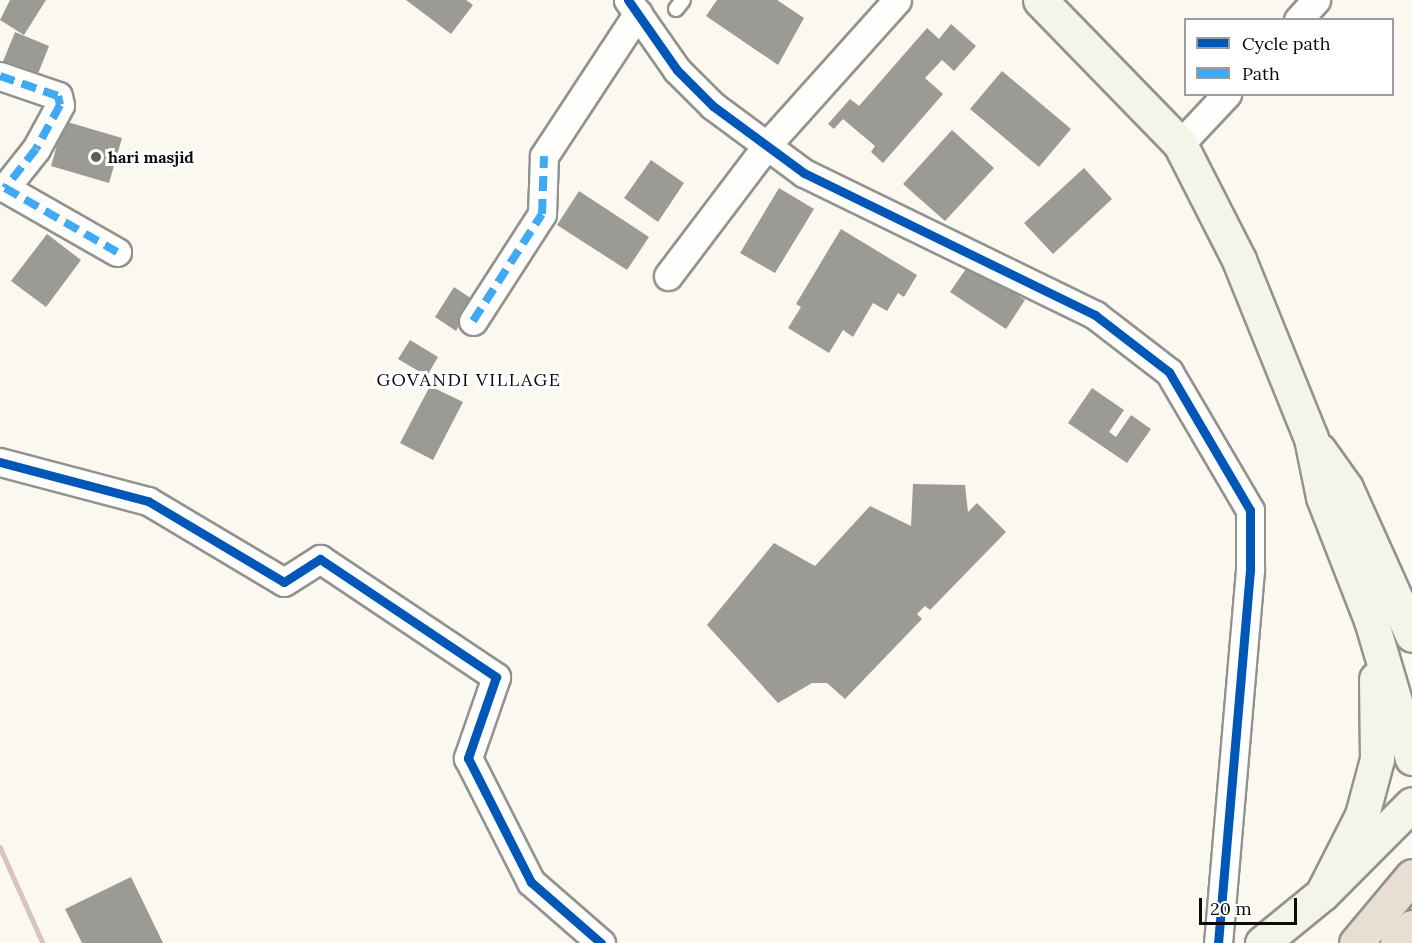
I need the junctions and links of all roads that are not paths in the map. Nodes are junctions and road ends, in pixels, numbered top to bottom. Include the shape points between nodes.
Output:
1 (897, 0) edge
2 (1040, 0) edge
3 (1316, 0) edge
4 (633, 6) edge
5 (1300, 18) edge
6 (0, 76) edge
7 (1225, 96) edge
8 (768, 144) junction
9 (1179, 144) junction
10 (3, 191) edge
11 (117, 252) dead end
12 (668, 276) dead end
13 (473, 321) dead end
14 (1311, 438) junction
15 (0, 462) edge
16 (1371, 620) junction
17 (1408, 620) edge
18 (1412, 758) edge
19 (1412, 804) edge
20 (1412, 876) edge
21 (1322, 894) junction
22 (1412, 927) edge
23 (601, 943) edge
24 (1218, 943) edge
25 (1262, 943) edge
26 (1356, 943) edge
27 (1397, 943) edge

1 - 8 street
2 - 9 main road
3 - 5 street
4 - 8 street via 677,70 713,106
4 - 13 street via 544,156 542,214
6 - 10 street via 58,96 60,105 36,149
7 - 9 street
8 - 12 street
8 - 24 street via 804,173 1095,315 1169,372 1216,449 1250,510 1250,560
9 - 14 main road via 1239,260
10 - 11 street
14 - 16 main road via 1323,497
14 - 17 main road via 1346,488
15 - 23 street via 148,501 284,582 320,560 496,677 468,758 531,882
16 - 18 main road
16 - 21 main road via 1378,705 1377,759 1362,815
19 - 21 main road
20 - 26 highway
21 - 25 main road
22 - 27 highway

